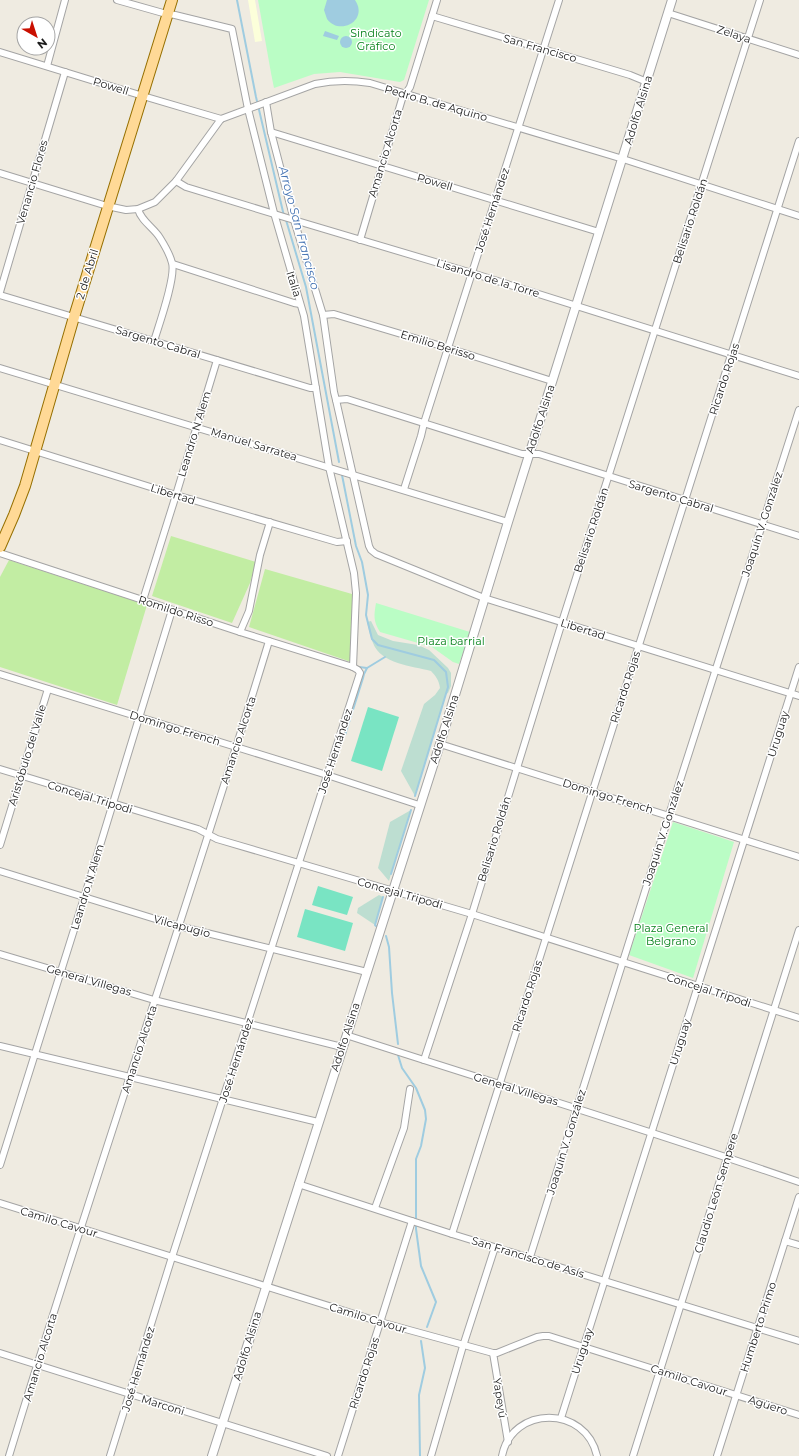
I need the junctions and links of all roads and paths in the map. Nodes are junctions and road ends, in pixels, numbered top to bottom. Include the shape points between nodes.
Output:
1 (65, 0) edge
2 (117, 0) edge
3 (172, 0) edge
4 (437, 0) edge
5 (559, 0) edge
6 (672, 0) edge
7 (760, 0) edge
8 (668, 13) junction
9 (168, 14) junction
10 (432, 16) junction
11 (748, 38) junction
12 (543, 49) junction
13 (0, 52) edge
14 (799, 55) edge
15 (47, 66) junction
16 (65, 72) junction
17 (647, 82) junction
18 (405, 94) junction
19 (143, 96) junction
20 (264, 102) junction
21 (250, 108) junction
22 (221, 119) junction
23 (519, 127) junction
24 (271, 132) junction
25 (799, 141) edge
26 (623, 159) junction
27 (381, 167) junction
28 (0, 173) edge
29 (176, 182) junction
30 (32, 183) junction
31 (701, 184) junction
32 (496, 200) junction
33 (107, 206) junction
34 (138, 209) junction
35 (777, 209) junction
36 (276, 214) junction
37 (799, 216) edge
38 (292, 219) junction
39 (599, 232) junction
40 (360, 240) junction
41 (173, 264) junction
42 (472, 273) junction
43 (0, 294) edge
44 (300, 304) junction
45 (577, 306) junction
46 (322, 315) junction
47 (74, 317) junction
48 (655, 330) junction
49 (154, 341) junction
50 (448, 348) junction
51 (731, 354) junction
52 (217, 360) junction
53 (0, 368) edge
54 (799, 376) edge
55 (552, 381) junction
56 (54, 385) junction
57 (316, 388) junction
58 (336, 400) junction
59 (799, 410) edge
60 (424, 423) junction
61 (196, 427) junction
62 (0, 440) edge
63 (35, 451) junction
64 (530, 454) junction
65 (331, 468) junction
66 (353, 474) junction
67 (609, 476) junction
68 (404, 489) junction
69 (176, 495) junction
70 (685, 500) junction
71 (270, 522) junction
72 (508, 522) junction
73 (761, 524) junction
74 (799, 536) edge
75 (347, 541) junction
76 (0, 547) edge
77 (371, 550) joint
78 (0, 553) edge
79 (484, 598) junction
80 (143, 600) junction
81 (172, 610) junction
82 (562, 622) junction
83 (240, 632) junction
84 (269, 641) junction
85 (638, 646) junction
86 (353, 667) junction
87 (799, 667) edge
88 (715, 671) junction
89 (0, 674) edge
90 (48, 689) junction
91 (790, 694) junction
92 (799, 696) edge
93 (140, 718) junction
94 (440, 744) junction
95 (237, 747) junction
96 (516, 768) junction
97 (0, 769) edge
98 (21, 775) junction
99 (327, 775) junction
100 (592, 792) junction
101 (113, 804) junction
102 (419, 805) junction
103 (669, 815) junction
104 (208, 834) junction
105 (744, 840) junction
106 (0, 845) edge
107 (799, 857) edge
108 (298, 863) junction
109 (0, 871) edge
110 (392, 890) junction
111 (84, 898) junction
112 (472, 914) junction
113 (178, 926) junction
114 (799, 930) edge
115 (546, 938) junction
116 (272, 949) junction
117 (0, 954) edge
118 (622, 963) junction
119 (61, 972) junction
120 (367, 972) junction
121 (697, 986) junction
122 (154, 1000) junction
123 (773, 1010) junction
124 (799, 1018) edge
125 (248, 1022) junction
126 (346, 1035) junction
127 (0, 1046) edge
128 (342, 1047) junction
129 (35, 1054) junction
130 (424, 1060) junction
131 (129, 1077) junction
132 (499, 1084) junction
133 (410, 1089) dead end
134 (223, 1099) junction
135 (577, 1108) junction
136 (318, 1122) junction
137 (653, 1132) junction
138 (728, 1157) junction
139 (0, 1164) edge
140 (799, 1182) edge
141 (298, 1184) junction
142 (799, 1197) edge
143 (0, 1203) edge
144 (375, 1208) junction
145 (415, 1222) junction
146 (80, 1228) junction
147 (452, 1234) junction
148 (785, 1240) junction
149 (799, 1245) edge
150 (495, 1247) junction
151 (172, 1257) junction
152 (530, 1257) junction
153 (605, 1281) junction
154 (265, 1286) junction
155 (681, 1305) junction
156 (380, 1322) junction
157 (758, 1328) junction
158 (799, 1341) edge
159 (463, 1346) junction
160 (583, 1346) junction
161 (0, 1353) edge
162 (493, 1353) junction
163 (37, 1364) junction
164 (660, 1371) junction
165 (130, 1395) junction
166 (736, 1395) junction
167 (799, 1415) edge
168 (561, 1418) junction
169 (222, 1423) junction
170 (508, 1442) junction
171 (9, 1456) edge
172 (110, 1456) edge
173 (212, 1456) edge
174 (327, 1456) edge
175 (338, 1456) edge
176 (431, 1456) edge
177 (502, 1456) edge
178 (597, 1456) edge
179 (633, 1456) edge
180 (717, 1456) edge

1 - 15 street
2 - 9 street
3 - 9 main road, 2 de Abril
4 - 10 street, Amancio Alcorta
5 - 12 street, José Hernández
6 - 8 street, Adolfo Alsina
7 - 11 street, Belisario Roldán
8 - 11 street, Zelaya
8 - 17 street, Adolfo Alsina
9 - 19 main road, 2 de Abril
9 - 21 street, Italia via 232,29
10 - 12 street, San Francisco
10 - 18 street, Amancio Alcorta via 410,87
11 - 14 street, Zelaya
11 - 31 street, Belisario Roldán
12 - 17 street, San Francisco
12 - 23 street, José Hernández
13 - 15 street, Powell
15 - 16 street, Powell
16 - 19 street, Powell
16 - 30 street, Venancio Flores
17 - 26 street, Adolfo Alsina
18 - 20 street, Pedro B. de Aquino via 370,83 331,80
18 - 23 street, Pedro B. de Aquino
18 - 27 street, Amancio Alcorta
19 - 22 street, Powell
19 - 33 main road, 2 de Abril
20 - 21 street, Pedro B. de Aquino
20 - 24 street, Italia
21 - 22 street, Pedro B. de Aquino
21 - 36 street, Italia
22 - 29 street
23 - 26 street, Pedro B. de Aquino
23 - 32 street, José Hernández
24 - 27 street, Powell
24 - 38 street, Italia
25 - 35 street, Ricardo Rojas
26 - 31 street, Pedro B. de Aquino
26 - 39 street, Adolfo Alsina
27 - 32 street, Powell
27 - 40 street, Amancio Alcorta
28 - 30 street
29 - 34 street via 155,202
29 - 36 street, Lisandro de la Torre
30 - 33 street
30 - 43 street, Venancio Flores
31 - 35 street, Pedro B. de Aquino
31 - 48 street, Belisario Roldán
32 - 39 street, Powell
32 - 42 street, José Hernández
33 - 34 street via 126,210
33 - 47 main road, 2 de Abril
34 - 41 street via 142,218 158,235
35 - 37 street, Pedro B. de Aquino
35 - 51 street, Ricardo Rojas
36 - 38 street, Lisandro de la Torre
36 - 44 street, Italia
38 - 40 street, Lisandro de la Torre
38 - 46 street, Italia
39 - 45 street, Adolfo Alsina
40 - 42 street, Lisandro de la Torre
41 - 44 street
41 - 49 street via 170,285
42 - 45 street, Lisandro de la Torre
42 - 50 street, José Hernández
43 - 47 street, Sargento Cabral
44 - 57 street, Italia
45 - 48 street, Lisandro de la Torre
45 - 55 street, Adolfo Alsina
46 - 50 street, Emilio Berisso via 334,314
46 - 58 street, Italia
47 - 49 street, Sargento Cabral
47 - 56 main road, 2 de Abril
48 - 51 street, Lisandro de la Torre
48 - 67 street, Belisario Roldán
49 - 52 street, Sargento Cabral
50 - 55 street, Emilio Berisso
50 - 60 street, José Hernández
51 - 54 street, Lisandro de la Torre
51 - 70 street, Ricardo Rojas
52 - 57 street, Sargento Cabral
52 - 61 street, Leandro N Alem
53 - 56 street, Manuel Sarratea
55 - 64 street, Adolfo Alsina
56 - 61 street, Manuel Sarratea
56 - 63 main road, 2 de Abril
57 - 65 street, Italia
58 - 60 street, Sargento Cabral via 347,399
58 - 66 street, Italia
59 - 73 street, Joaquín V. González
60 - 64 street, Sargento Cabral via 522,454
60 - 68 street, José Hernández
61 - 65 street, Manuel Sarratea
61 - 69 street, Leandro N Alem
62 - 63 street, Libertad
63 - 69 street, Libertad
63 - 76 main road, 2 de Abril via 25,486
64 - 67 street, Sargento Cabral via 539,454
64 - 72 street, Adolfo Alsina
65 - 66 street, Manuel Sarratea
65 - 75 street, Italia
66 - 68 street, Manuel Sarratea
66 - 77 street, Italia
67 - 70 street, Sargento Cabral
67 - 82 street, Belisario Roldán
68 - 72 street, Manuel Sarratea
69 - 71 street, Libertad
69 - 80 street, Leandro N Alem
70 - 73 street, Sargento Cabral
70 - 85 street, Ricardo Rojas
71 - 75 street, Libertad via 337,542
71 - 83 street via 260,555 249,611
72 - 79 street, Adolfo Alsina
73 - 74 street, Sargento Cabral
73 - 88 street, Joaquín V. González
75 - 86 street, José Hernández via 356,583
77 - 79 street, Libertad
78 - 80 street, Romildo Risso
79 - 82 street, Libertad
79 - 94 street, Adolfo Alsina
80 - 81 street, Romildo Risso
81 - 83 street, Romildo Risso
81 - 93 street, Leandro N Alem
82 - 85 street, Libertad
82 - 96 street, Belisario Roldán
83 - 84 street, Romildo Risso
84 - 86 street, Romildo Risso
84 - 95 street, Amancio Alcorta
85 - 88 street, Libertad
85 - 100 street, Ricardo Rojas
86 - 99 street, José Hernández via 358,670 359,677
87 - 91 street, Uruguay
88 - 91 street, Libertad
88 - 103 street, Joaquín V. González
89 - 90 street, Domingo French
90 - 93 street, Domingo French
90 - 98 street, Aristóbulo del Valle
91 - 92 street, Libertad
91 - 105 street, Uruguay
93 - 95 street, Domingo French
93 - 101 street, Leandro N Alem
94 - 96 street, Domingo French
94 - 102 street, Adolfo Alsina
95 - 99 street, Domingo French
95 - 104 street, Amancio Alcorta
96 - 100 street, Domingo French
96 - 112 street, Belisario Roldán
97 - 98 street, Concejal Tripodi
98 - 101 street, Concejal Tripodi
98 - 106 street, Aristóbulo del Valle
99 - 102 street, Domingo French
99 - 108 street, José Hernández
100 - 103 street, Domingo French
100 - 115 street, Ricardo Rojas
101 - 104 street, Concejal Tripodi
101 - 111 street, Leandro N Alem
102 - 110 street, Adolfo Alsina
103 - 105 street, Domingo French
103 - 118 street, Joaquín V. González
104 - 108 street, Concejal Tripodi
104 - 113 street, Amancio Alcorta
105 - 107 street, Domingo French
105 - 121 street, Uruguay
108 - 110 street, Concejal Tripodi
108 - 116 street, José Hernández
109 - 111 street, Vilcapugio
110 - 112 street, Concejal Tripodi
110 - 120 street, Adolfo Alsina
111 - 113 street, Vilcapugio
111 - 119 street, Leandro N Alem
112 - 115 street, Concejal Tripodi
112 - 130 street, Belisario Roldán
113 - 116 street, Vilcapugio
113 - 122 street, Amancio Alcorta
114 - 123 street, Claudio León Sempere
115 - 118 street, Concejal Tripodi
115 - 132 street, Ricardo Rojas
116 - 120 street, Vilcapugio
116 - 125 street, José Hernández
117 - 119 street, General Villegas
118 - 121 street, Concejal Tripodi
118 - 135 street, Joaquín V. González
119 - 122 street, General Villegas
119 - 129 street, Leandro N Alem
120 - 126 street, Adolfo Alsina
121 - 123 street, Concejal Tripodi
121 - 137 street, Uruguay
122 - 125 street, General Villegas
122 - 131 street, Amancio Alcorta
123 - 124 street, Concejal Tripodi
123 - 138 street, Claudio León Sempere
125 - 128 street, General Villegas
125 - 134 street, José Hernández
126 - 128 street, Adolfo Alsina
126 - 130 street, General Villegas
127 - 129 street
128 - 136 street, Adolfo Alsina
129 - 131 street
129 - 139 street, Leandro N Alem
130 - 132 street, General Villegas
131 - 134 street
131 - 146 street, Amancio Alcorta
132 - 135 street, General Villegas
132 - 147 street, Ricardo Rojas
133 - 144 street via 404,1128
134 - 136 street
134 - 151 street, José Hernández
135 - 137 street, General Villegas
135 - 152 street, Joaquín V. González
136 - 141 street, Adolfo Alsina
137 - 138 street, General Villegas
137 - 153 street, Uruguay
138 - 140 street, General Villegas
138 - 155 street, Claudio León Sempere
141 - 144 street, San Francisco de Asís
141 - 154 street, Adolfo Alsina
142 - 148 street, Humberto Primo
143 - 146 street, Camilo Cavour
144 - 145 street, San Francisco de Asís
145 - 147 street, San Francisco de Asís
145 - 156 street, Ricardo Rojas
146 - 151 street, Camilo Cavour
146 - 163 street, Amancio Alcorta
147 - 150 street, San Francisco de Asís
148 - 149 street
148 - 157 street, Humberto Primo
150 - 152 street, San Francisco de Asís
150 - 159 street
151 - 154 street, Camilo Cavour
151 - 165 street, José Hernández
152 - 153 street, San Francisco de Asís
153 - 155 street, San Francisco de Asís
153 - 160 street, Uruguay
154 - 156 street, Camilo Cavour
154 - 169 street, Adolfo Alsina
155 - 157 street, San Francisco de Asís
155 - 164 street, Claudio León Sempere
156 - 159 street, Camilo Cavour
156 - 175 street, Ricardo Rojas
157 - 158 street, San Francisco de Asís
157 - 166 street, Humberto Primo
159 - 162 street, Camilo Cavour
159 - 176 street
160 - 162 street, Camilo Cavour via 543,1336
160 - 164 street, Camilo Cavour
160 - 168 street, Uruguay
161 - 163 street, Marconi
162 - 170 street, Yapeyú
163 - 165 street, Marconi
163 - 171 street, Amancio Alcorta
164 - 166 street, Camilo Cavour
164 - 179 street, Claudio León Sempere
165 - 169 street, Marconi
165 - 172 street, José Hernández
166 - 167 street, Agüero
166 - 180 street, Humberto Primo
168 - 170 street via 545,1417 529,1422 516,1431
168 - 178 street via 575,1424 587,1434
169 - 173 street, Adolfo Alsina
169 - 174 street, Marconi
170 - 177 street

